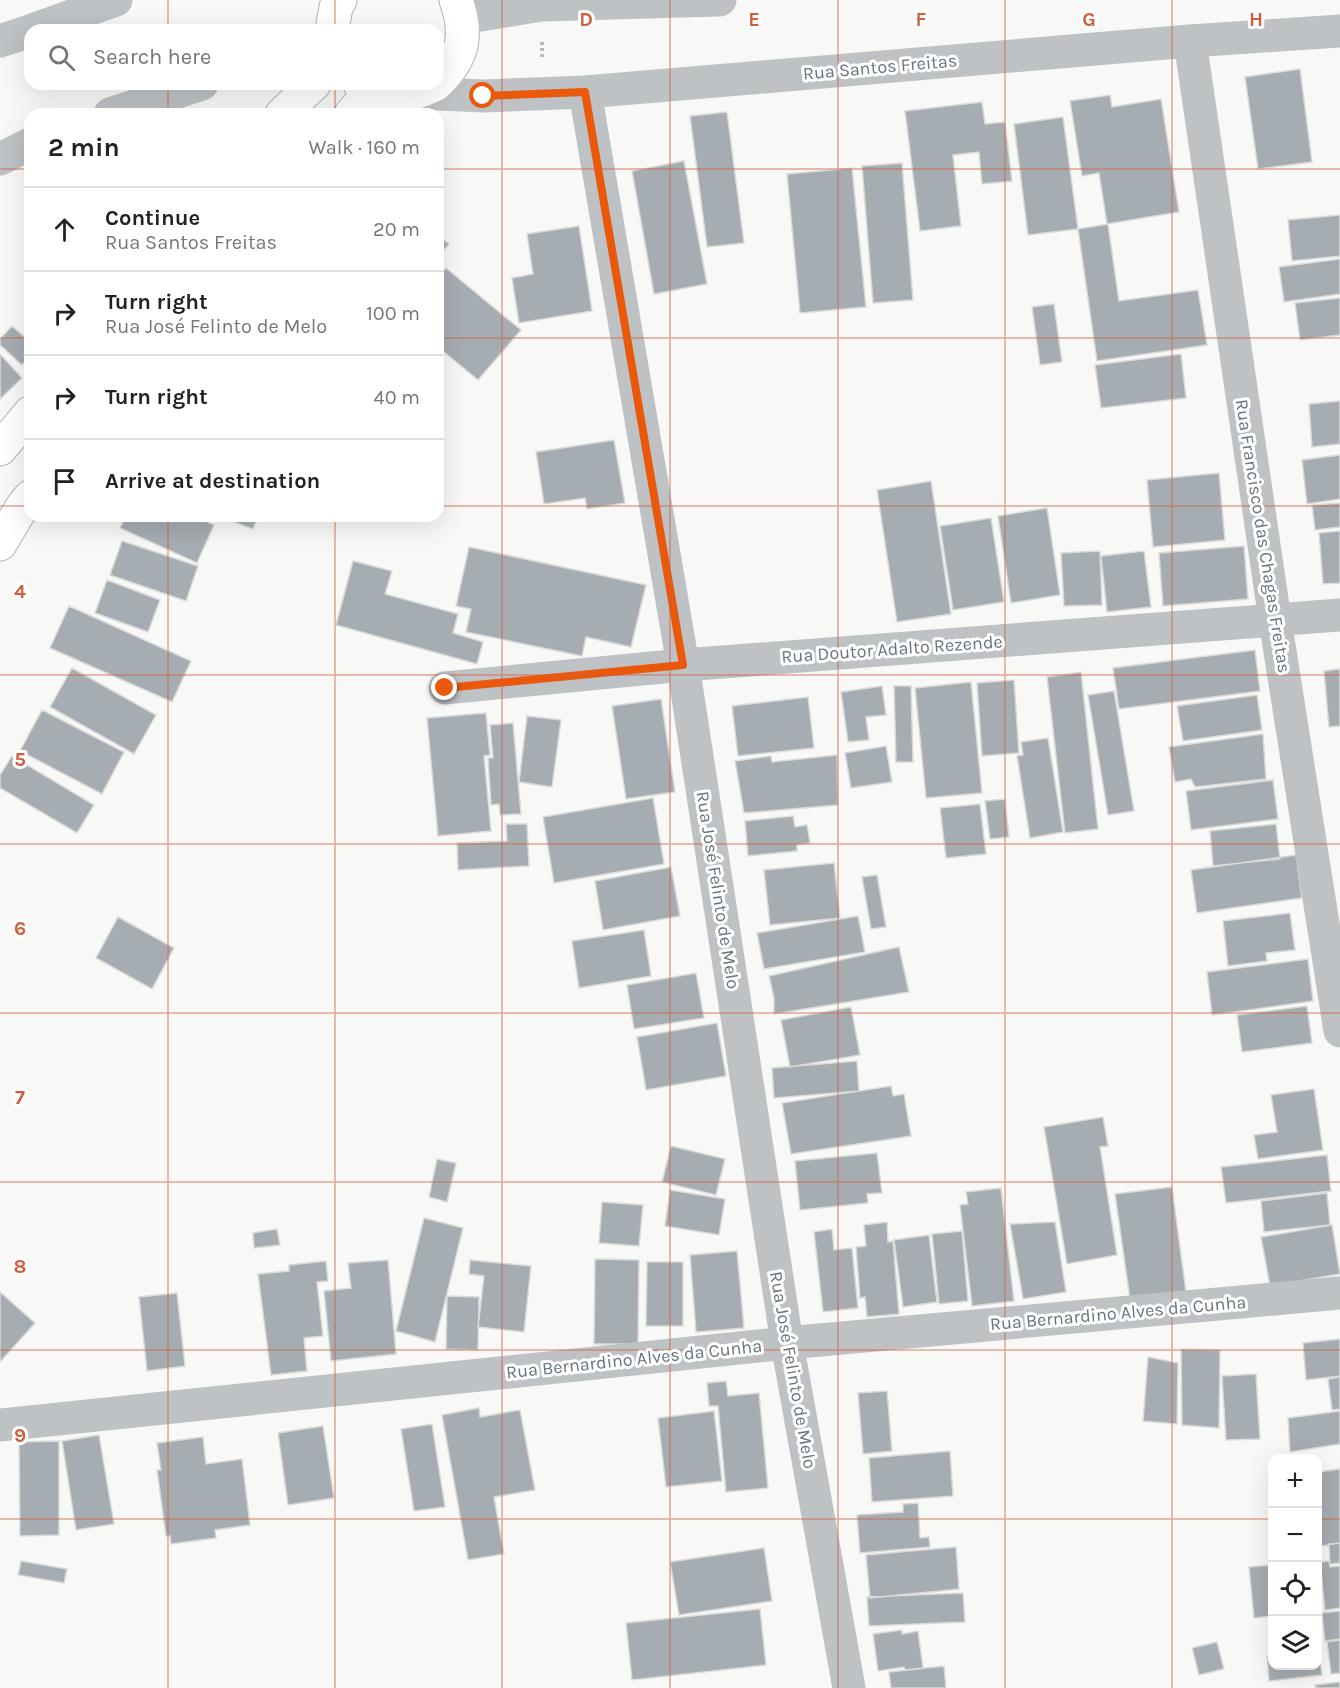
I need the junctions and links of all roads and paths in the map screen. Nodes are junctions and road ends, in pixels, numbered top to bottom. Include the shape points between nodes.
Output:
1 (116, 0) edge
2 (340, 0) edge
3 (720, 0) edge
4 (457, 5) edge
5 (542, 5) junction
6 (48, 24) edge
7 (333, 24) edge
8 (1340, 31) edge
9 (24, 32) edge
10 (0, 41) edge
11 (1190, 41) junction
12 (444, 75) edge
13 (444, 88) edge
14 (184, 90) edge
15 (308, 90) edge
16 (419, 90) edge
17 (585, 92) junction
18 (542, 94) junction
19 (361, 96) edge
20 (128, 108) edge
21 (288, 108) edge
22 (24, 147) edge
23 (0, 159) edge
24 (24, 420) edge
25 (0, 449) edge
26 (24, 504) edge
27 (0, 543) edge
28 (1340, 615) edge
29 (1275, 620) junction
30 (683, 665) junction
31 (445, 688) dead end
32 (1340, 1031) edge
33 (1340, 1293) edge
34 (787, 1343) junction
35 (0, 1425) edge
36 (849, 1688) edge

1 - 6 street
2 - 7 main road
3 - 5 street
4 - 5 street via 511,9
4 - 12 main road via 463,36 459,55
5 - 18 path
8 - 11 street, Rua Santos Freitas
9 - 10 street
11 - 17 street, Rua Santos Freitas
11 - 29 street, Rua Francisco das Chagas Freitas
13 - 18 street, Rua Santos Freitas via 483,96
14 - 20 street
15 - 21 main road
16 - 19 main road via 401,96
17 - 18 street, Rua Santos Freitas
17 - 30 street, Rua José Felinto de Melo
22 - 23 street
24 - 25 main road
26 - 27 main road
28 - 29 street, Rua Doutor Adalto Rezende
29 - 30 street, Rua Doutor Adalto Rezende
29 - 32 street, Rua Francisco das Chagas Freitas
30 - 31 street, Rua Doutor Adalto Rezende
30 - 34 street, Rua José Felinto de Melo
33 - 34 street, Rua Bernardino Alves da Cunha
34 - 35 street, Rua Bernardino Alves da Cunha
34 - 36 street, Rua José Felinto de Melo

